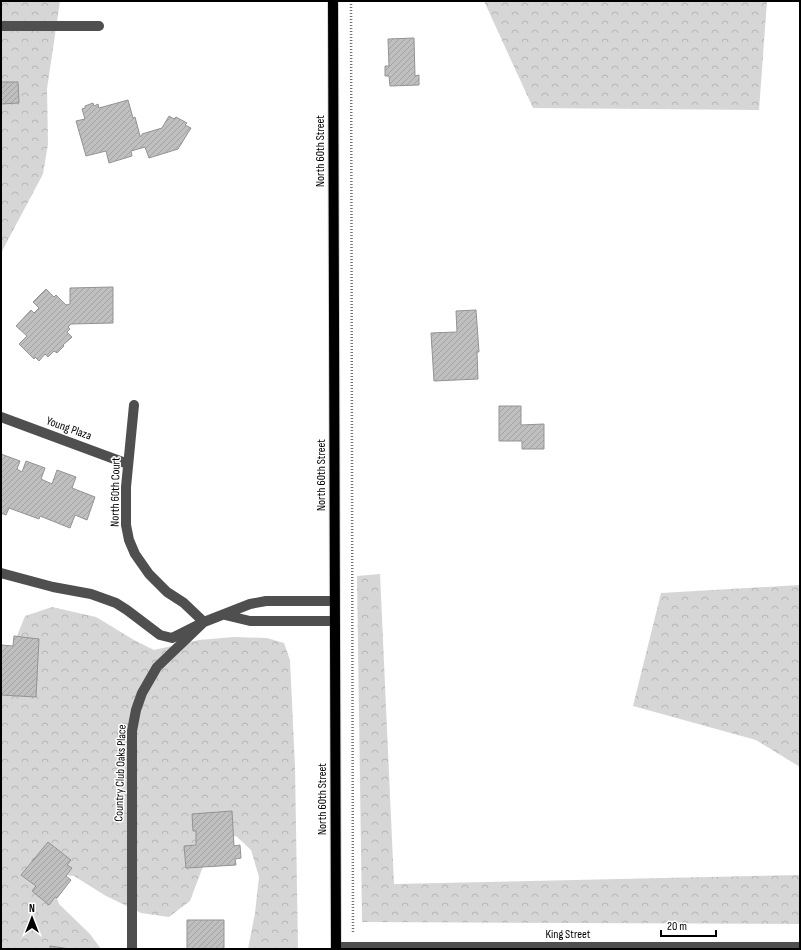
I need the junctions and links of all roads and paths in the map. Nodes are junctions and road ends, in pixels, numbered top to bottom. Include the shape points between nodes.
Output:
1 (333, 1) edge
2 (351, 1) edge
3 (1, 26) edge
4 (99, 26) dead end
5 (134, 405) dead end
6 (1, 417) edge
7 (128, 464) junction
8 (1, 573) edge
9 (334, 601) junction
10 (225, 615) junction
11 (334, 621) junction
12 (204, 622) junction
13 (800, 946) edge
14 (352, 947) junction
15 (336, 948) edge
16 (132, 949) edge

1 - 9 main road, North 60th Street
2 - 14 path
3 - 4 street
5 - 7 street, North 60th Court
6 - 7 street, Young Plaza
7 - 12 street, North 60th Court via 126,525 135,554 149,574 167,592 184,603
8 - 12 street, Country Club Oaks Place via 91,594 116,603 160,635 172,638
9 - 10 street, Country Club Oaks Place via 266,601 250,604
9 - 11 main road, North 60th Street
10 - 11 street via 250,621
10 - 12 street, Country Club Oaks Place
11 - 15 main road, North 60th Street
12 - 16 street, Country Club Oaks Place via 157,667 142,693 136,710 131,749
13 - 14 street, King Street
14 - 15 street, King Street

